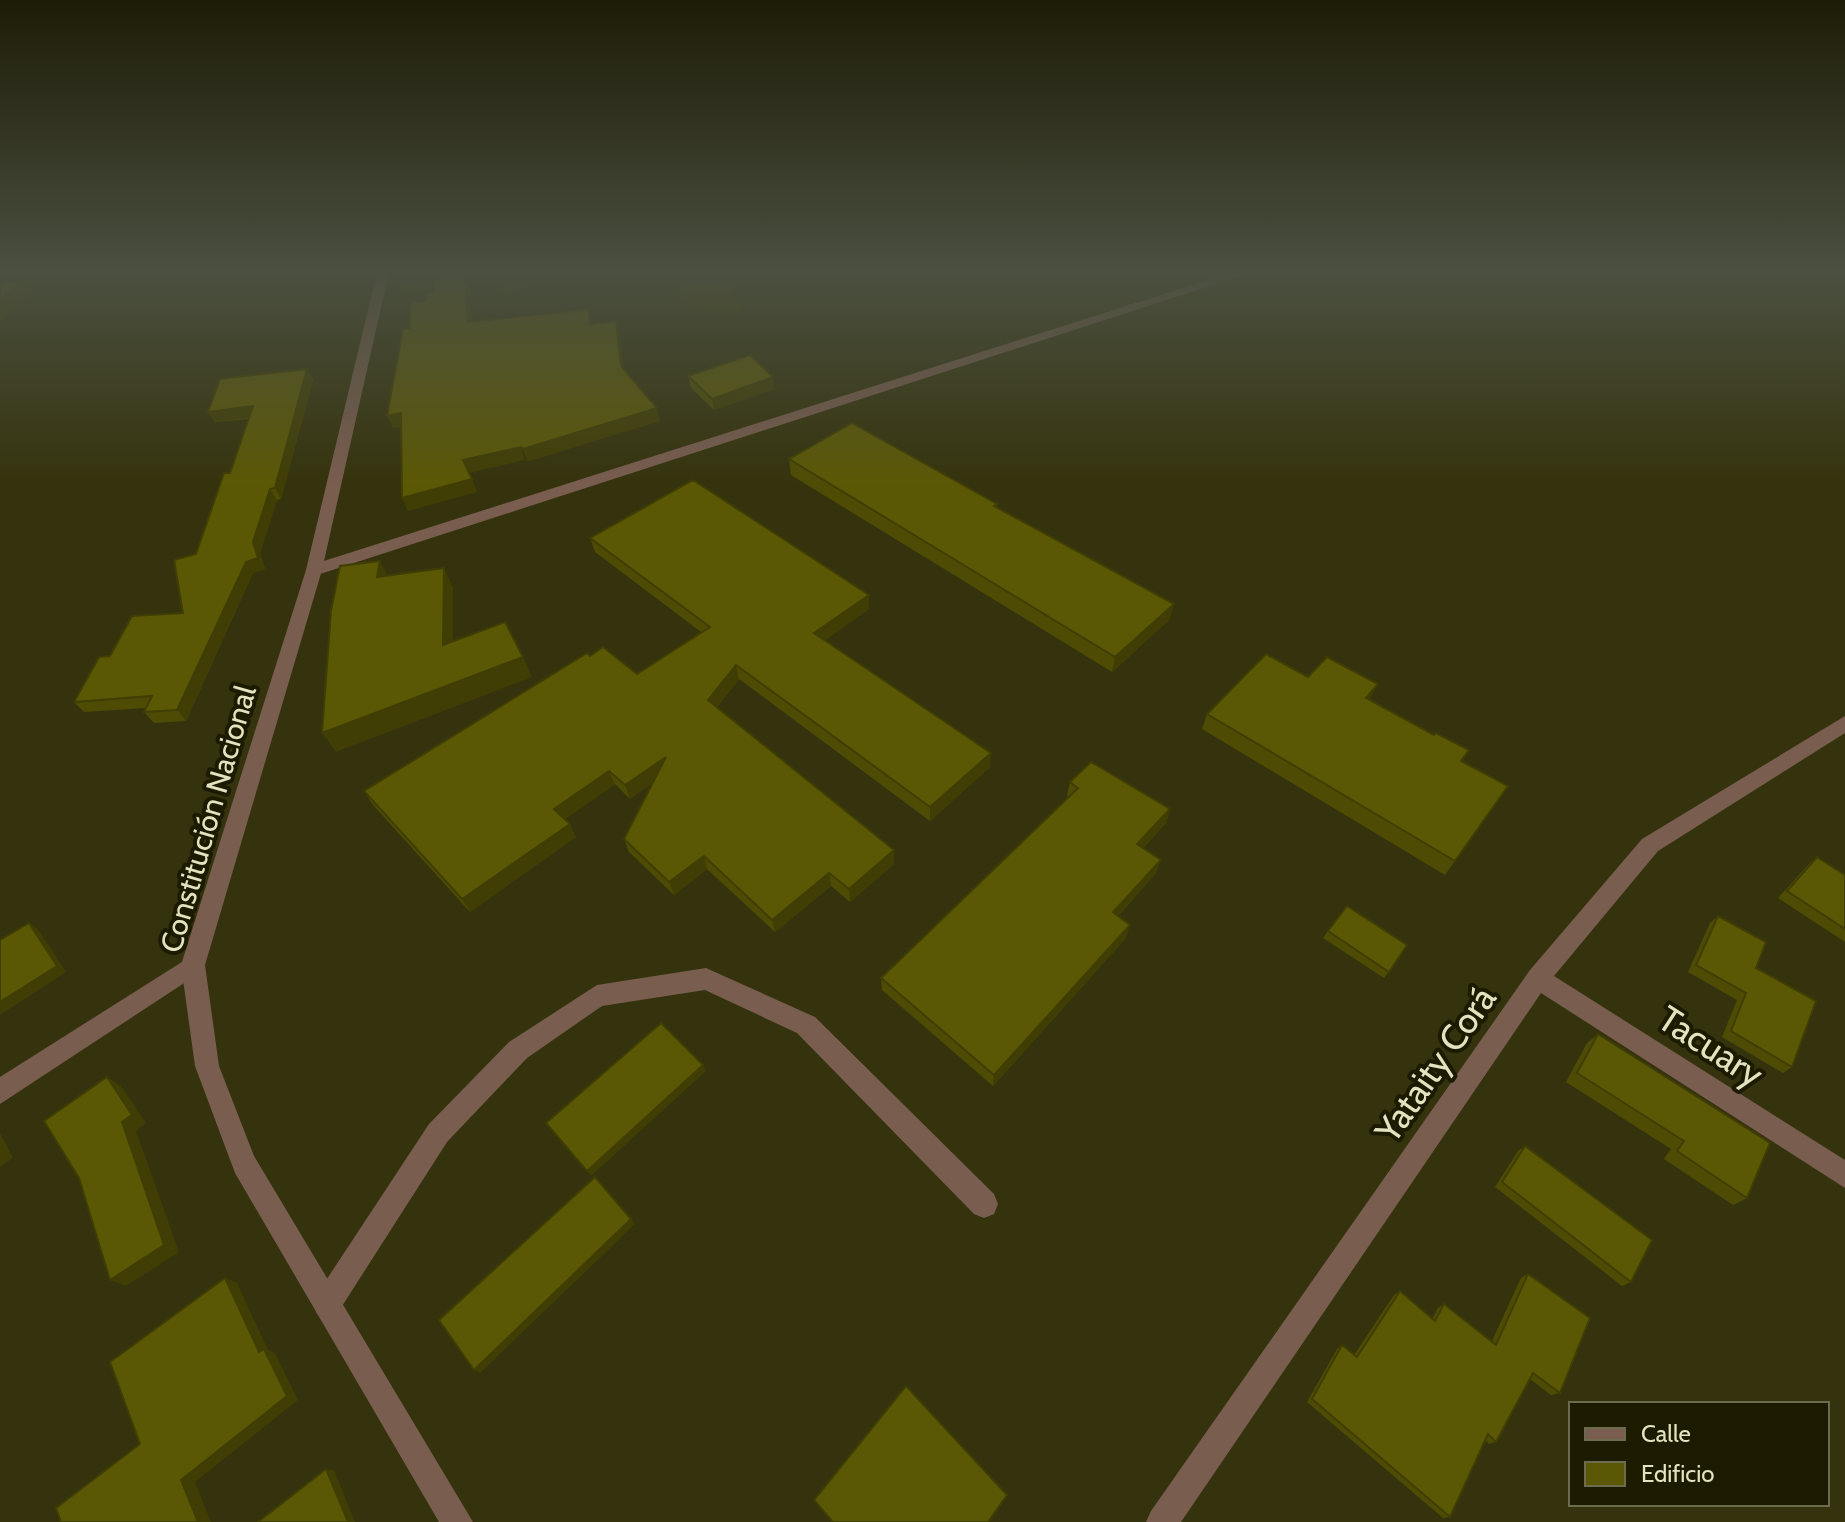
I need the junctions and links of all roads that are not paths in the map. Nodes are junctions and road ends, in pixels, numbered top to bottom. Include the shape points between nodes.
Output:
1 (367, 343) edge
2 (1025, 343) edge
3 (314, 570) junction
4 (1845, 723) edge
5 (193, 965) junction
6 (1538, 978) junction
7 (0, 1092) edge
8 (1845, 1175) edge
9 (984, 1204) dead end
10 (327, 1304) junction
11 (457, 1522) edge
12 (1162, 1522) edge

1 - 3 street, Constitución Nacional
2 - 3 street
3 - 5 street, Constitución Nacional
4 - 6 street, Yataity Corá via 1650,845
5 - 7 street
5 - 10 street, Constitución Nacional via 207,1066 244,1164
6 - 8 street, Tacuary
6 - 12 street, Yataity Corá
9 - 10 street via 806,1025 706,979 597,996 518,1050 438,1133
10 - 11 street, Constitución Nacional

